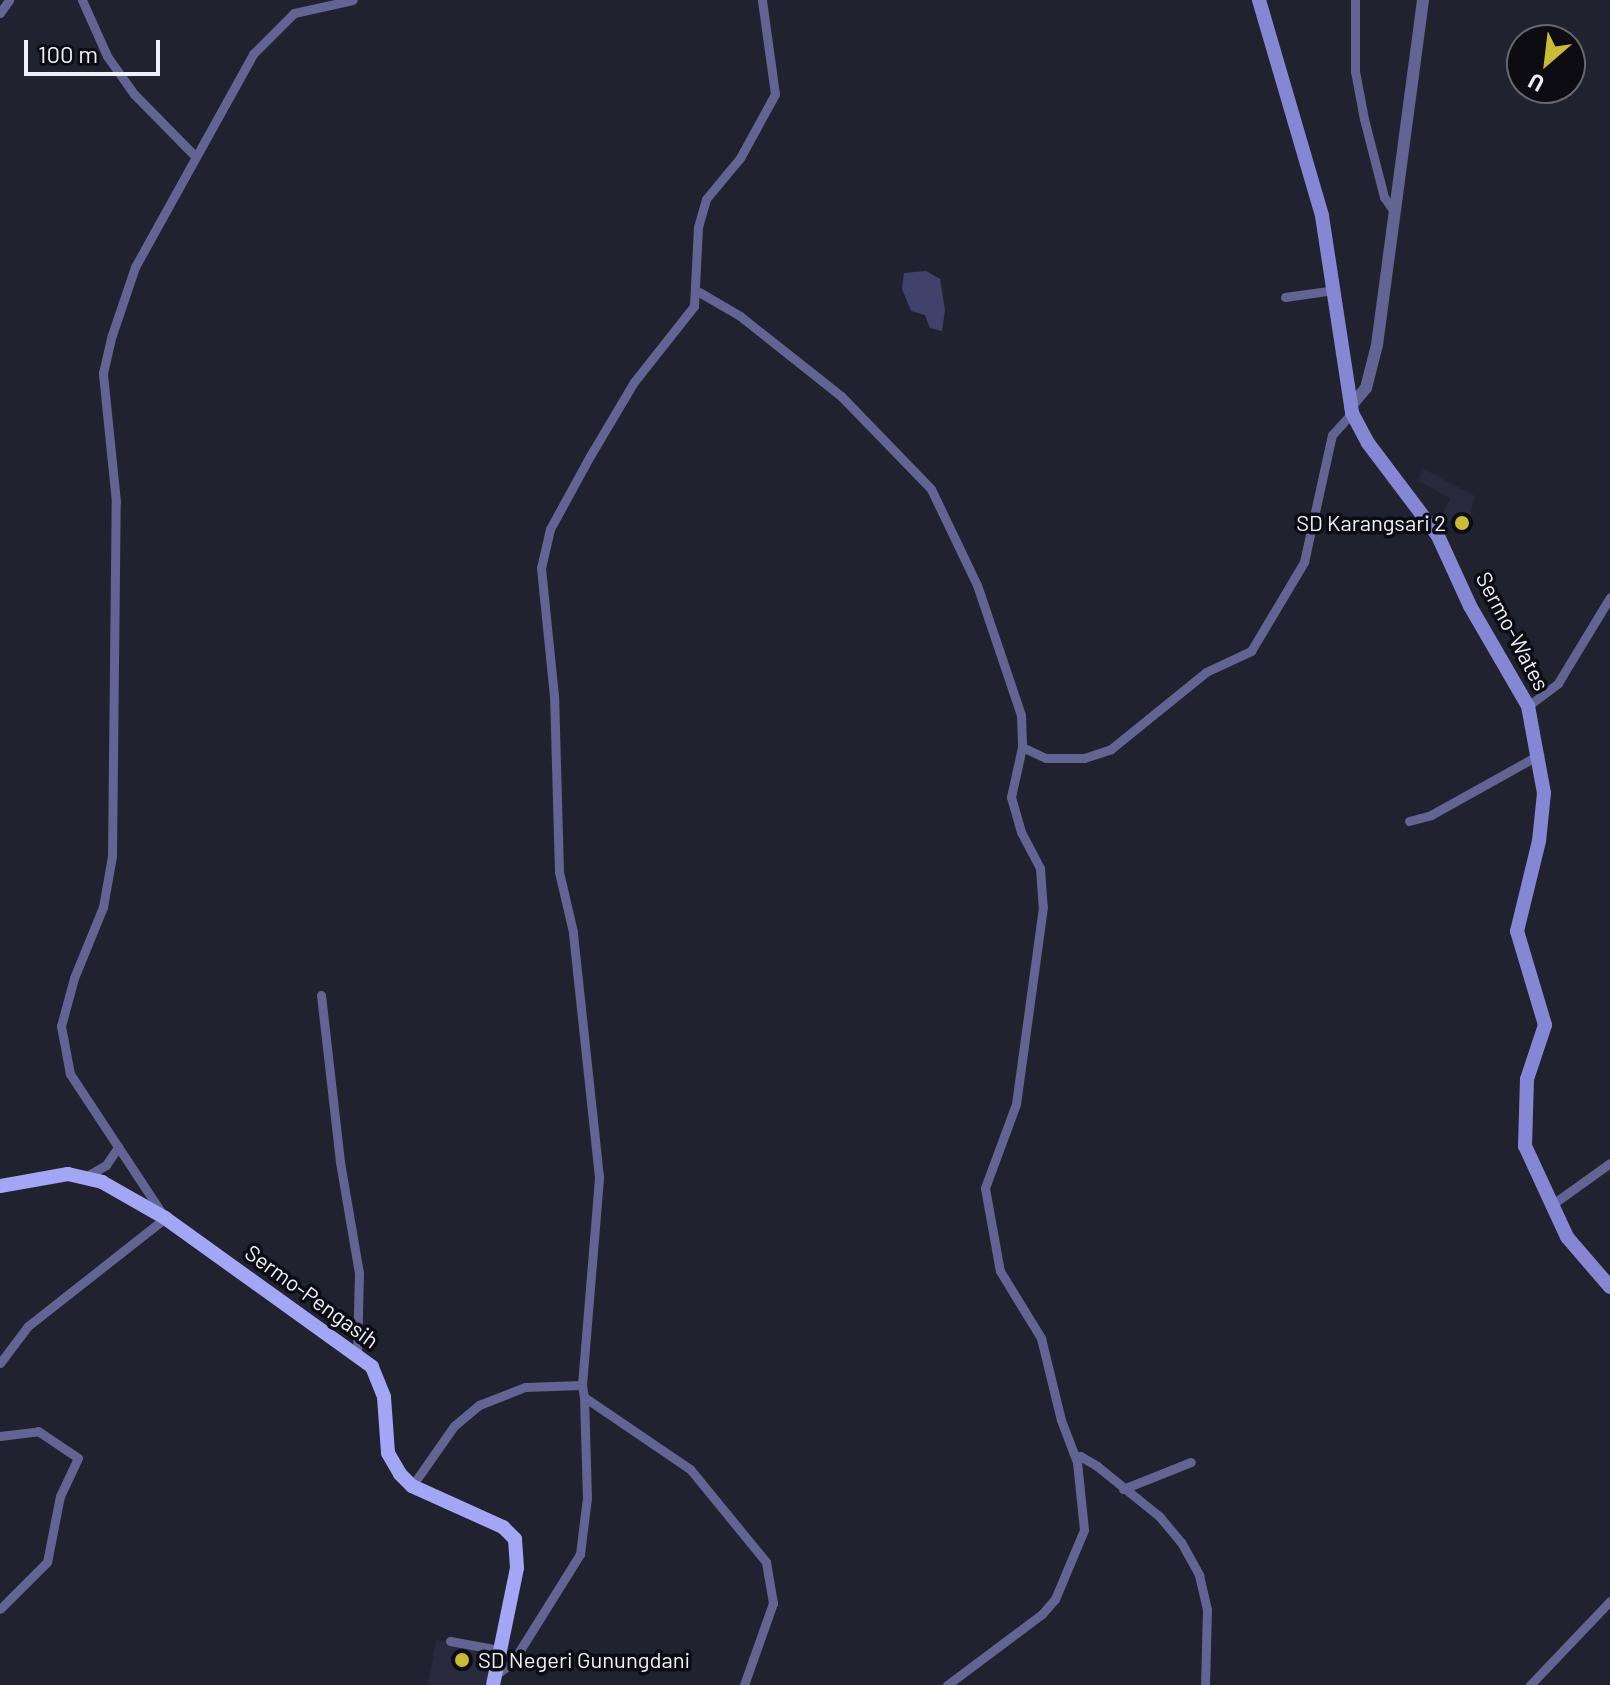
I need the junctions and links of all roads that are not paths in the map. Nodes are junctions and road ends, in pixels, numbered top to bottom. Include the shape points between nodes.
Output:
1 (9, 0) edge
2 (82, 0) edge
3 (353, 0) edge
4 (762, 0) edge
5 (1259, 0) edge
6 (1355, 0) edge
7 (1423, 0) edge
8 (0, 13) edge
9 (196, 157) junction
10 (1395, 213) junction
11 (1334, 290) junction
12 (699, 292) junction
13 (1285, 297) dead end
14 (1351, 410) junction
15 (1610, 597) edge
16 (1528, 706) junction
17 (1022, 747) junction
18 (1539, 755) junction
19 (1409, 821) dead end
20 (321, 995) dead end
21 (118, 1147) junction
22 (1610, 1163) edge
23 (87, 1176) junction
24 (0, 1186) edge
25 (1550, 1206) junction
26 (165, 1218) junction
27 (1610, 1287) edge
28 (357, 1353) junction
29 (0, 1363) edge
30 (582, 1385) junction
31 (584, 1397) junction
32 (0, 1436) edge
33 (1077, 1462) junction
34 (1191, 1462) dead end
35 (412, 1486) junction
36 (1123, 1489) junction
37 (1610, 1601) edge
38 (0, 1609) edge
39 (450, 1641) dead end
40 (499, 1650) junction
41 (494, 1680) edge
42 (744, 1685) edge
43 (947, 1685) edge
44 (1205, 1685) edge
45 (1530, 1685) edge

1 - 8 street
2 - 9 street via 107,56 134,94
3 - 9 street via 294,13 282,22 241,72
4 - 12 street via 775,94 740,158 706,199 698,227
5 - 11 main road, Sermo-Wates via 1316,193
6 - 10 street via 1354,58 1364,119 1384,197
7 - 10 street
9 - 21 street via 135,267 103,373 116,502 112,856 103,907 61,1026 70,1074
10 - 14 street via 1377,345 1366,388
11 - 13 street
11 - 14 main road, Sermo-Wates
12 - 17 street via 740,316 841,396 931,489 1009,669 1021,715
12 - 30 street via 694,306 634,382 590,456 550,529 541,568 553,682 559,872 573,932 599,1177
14 - 16 main road, Sermo-Wates via 1368,443 1438,536 1470,606
14 - 17 street via 1332,435 1304,562 1251,651 1206,672 1111,749 1084,758 1046,758
15 - 16 street via 1558,683
16 - 18 main road, Sermo-Wates
17 - 33 street via 1011,797 1040,868 1043,907 1016,1104 985,1188 1000,1271 1041,1338
18 - 19 street via 1431,815
18 - 25 main road, Sermo-Wates via 1544,793 1539,841 1517,931 1545,1025 1527,1079 1525,1146
20 - 28 street via 340,1162 361,1284
21 - 23 street via 106,1165
21 - 26 street
22 - 25 street
23 - 24 main road via 68,1174
23 - 26 main road, Sermo-Pengasih
25 - 27 main road, Sermo-Wates via 1581,1258
26 - 28 main road, Sermo-Pengasih
26 - 29 street via 28,1326
28 - 35 main road, Sermo-Pengasih via 380,1380 388,1453
30 - 31 street
30 - 35 street via 525,1387 479,1405 454,1426
31 - 41 street via 587,1498 580,1554 512,1663
31 - 42 street via 690,1469 766,1562 773,1603
32 - 38 street via 38,1431 78,1458 60,1496 47,1562
33 - 36 street via 1080,1456 1086,1459
33 - 43 street via 1084,1530 1055,1599
34 - 36 street
35 - 40 main road via 492,1521 515,1539 517,1568
36 - 44 street via 1169,1526 1199,1575 1207,1609
37 - 45 street
39 - 40 street
40 - 41 main road

